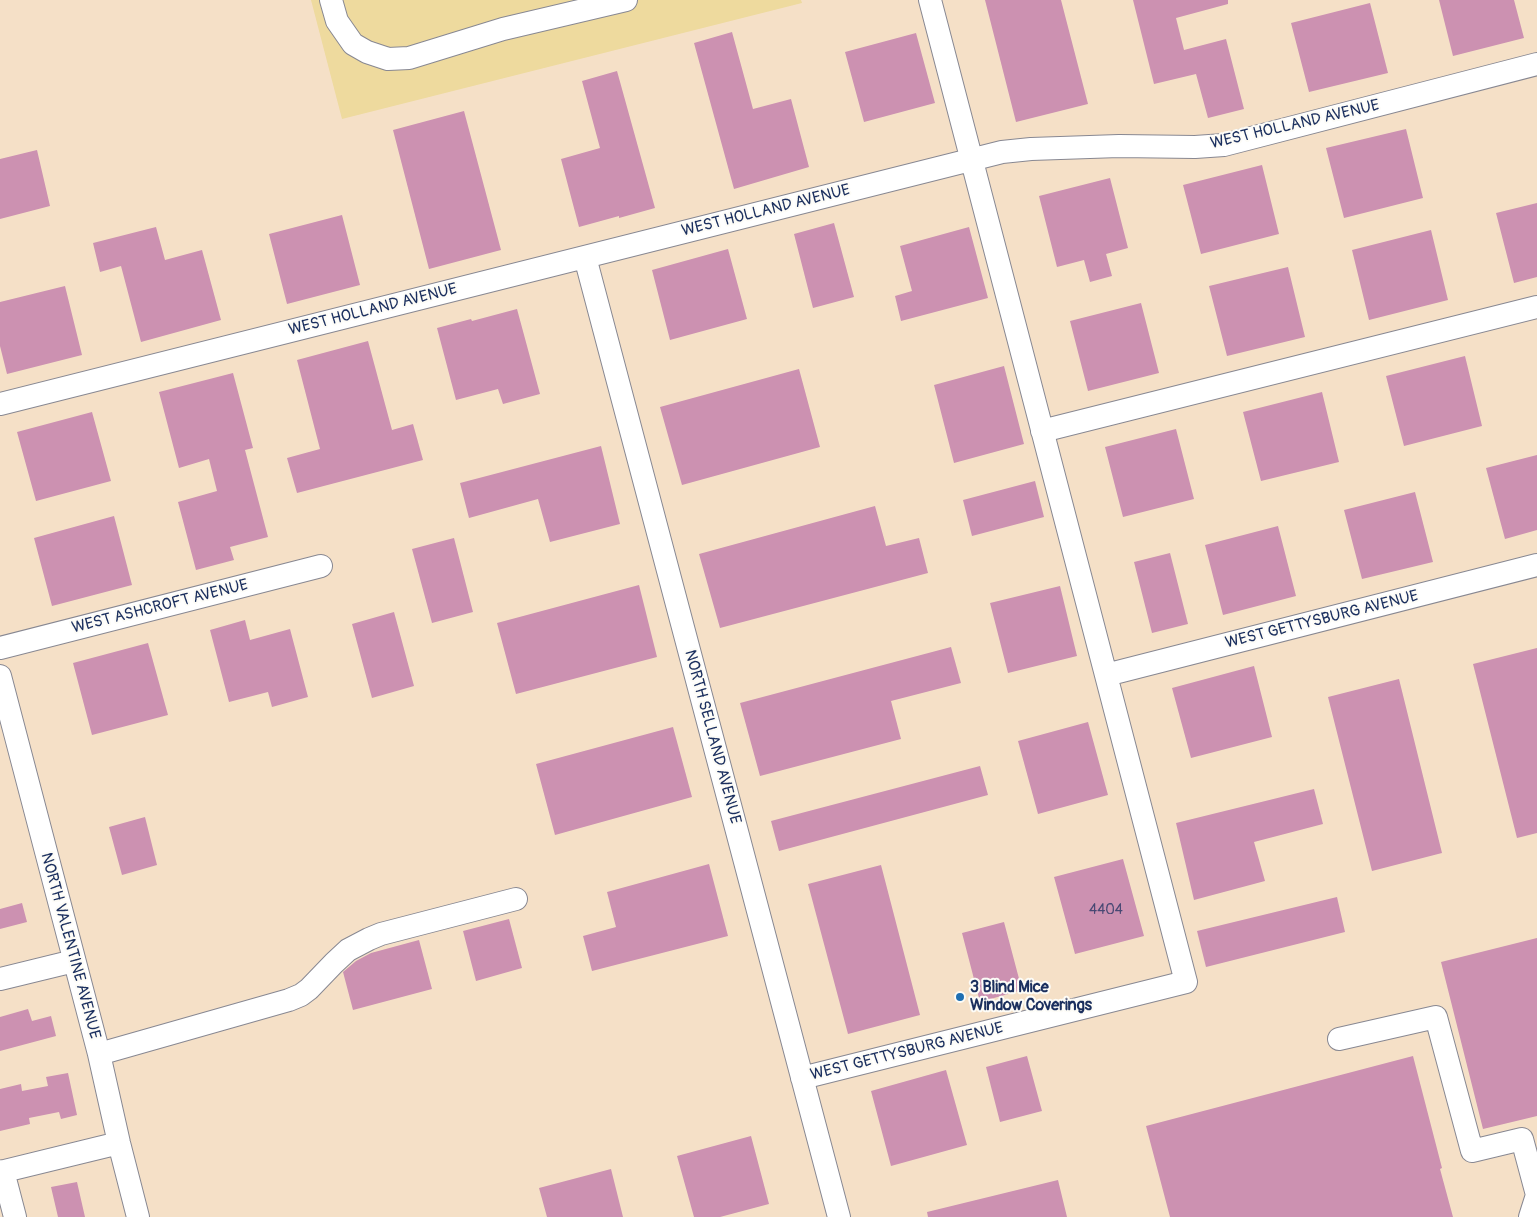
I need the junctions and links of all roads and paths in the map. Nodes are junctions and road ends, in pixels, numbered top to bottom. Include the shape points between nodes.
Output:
1 (331, 0) edge
2 (626, 0) edge
3 (930, 0) edge
4 (1537, 64) edge
5 (972, 160) junction
6 (585, 257) junction
7 (1537, 307) edge
8 (0, 404) edge
9 (1042, 431) junction
10 (321, 566) dead end
11 (1537, 566) edge
12 (0, 648) edge
13 (1106, 675) junction
14 (0, 676) edge
15 (516, 899) dead end
16 (74, 961) junction
17 (0, 980) edge
18 (1339, 1039) dead end
19 (98, 1054) junction
20 (802, 1078) junction
21 (119, 1143) junction
22 (2, 1172) edge
23 (15, 1217) edge
24 (138, 1217) edge
25 (839, 1217) edge
26 (1530, 1217) edge

1 - 2 street via 337,21 353,44 388,59 409,58 503,30
3 - 5 street
4 - 5 street, WEST HOLLAND AVENUE via 1224,145 1031,149
5 - 6 street, WEST HOLLAND AVENUE
5 - 9 street
6 - 8 street, WEST HOLLAND AVENUE
6 - 20 street, NORTH SELLAND AVENUE
7 - 9 street
9 - 13 street
10 - 12 street, WEST ASHCROFT AVENUE
11 - 13 street, WEST GETTYSBURG AVENUE
13 - 20 street, WEST GETTYSBURG AVENUE via 1186,982
14 - 16 street, NORTH VALENTINE AVENUE
15 - 19 street via 375,936 348,950 309,989 289,1000
16 - 17 street
16 - 19 street, NORTH VALENTINE AVENUE
18 - 26 street via 1436,1017 1472,1151 1522,1139 1537,1195
19 - 21 street, NORTH VALENTINE AVENUE
20 - 25 street, NORTH SELLAND AVENUE
21 - 22 street
21 - 24 street, NORTH VALENTINE AVENUE
22 - 23 street

